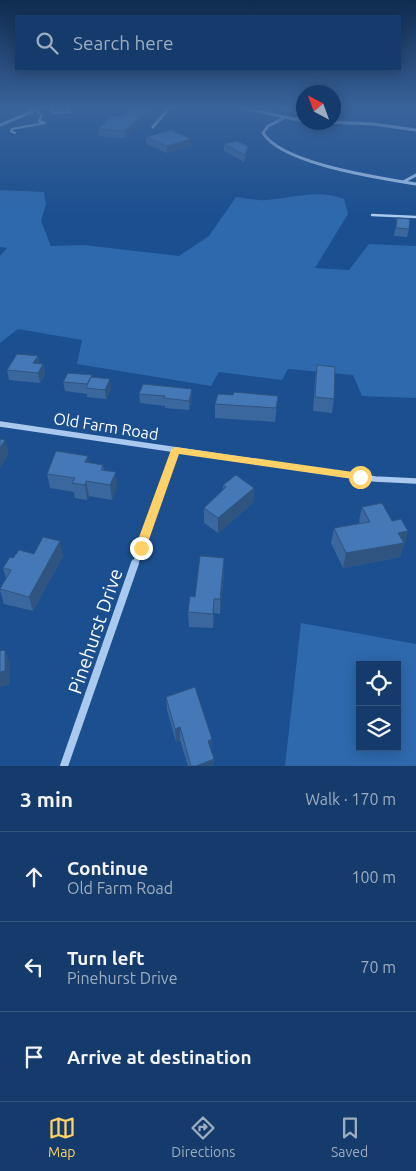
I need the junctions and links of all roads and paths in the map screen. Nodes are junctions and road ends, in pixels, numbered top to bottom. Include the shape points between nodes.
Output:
1 (269, 144) edge
2 (416, 175) edge
3 (403, 182) junction
4 (416, 184) edge
5 (372, 215) dead end
6 (416, 217) edge
7 (0, 424) edge
8 (175, 450) junction
9 (416, 481) edge
10 (64, 766) edge

1 - 3 street via 313,162
2 - 3 street
3 - 4 street
5 - 6 lane
7 - 8 street, Old Farm Road
8 - 9 street, Old Farm Road via 375,479
8 - 10 street, Pinehurst Drive

